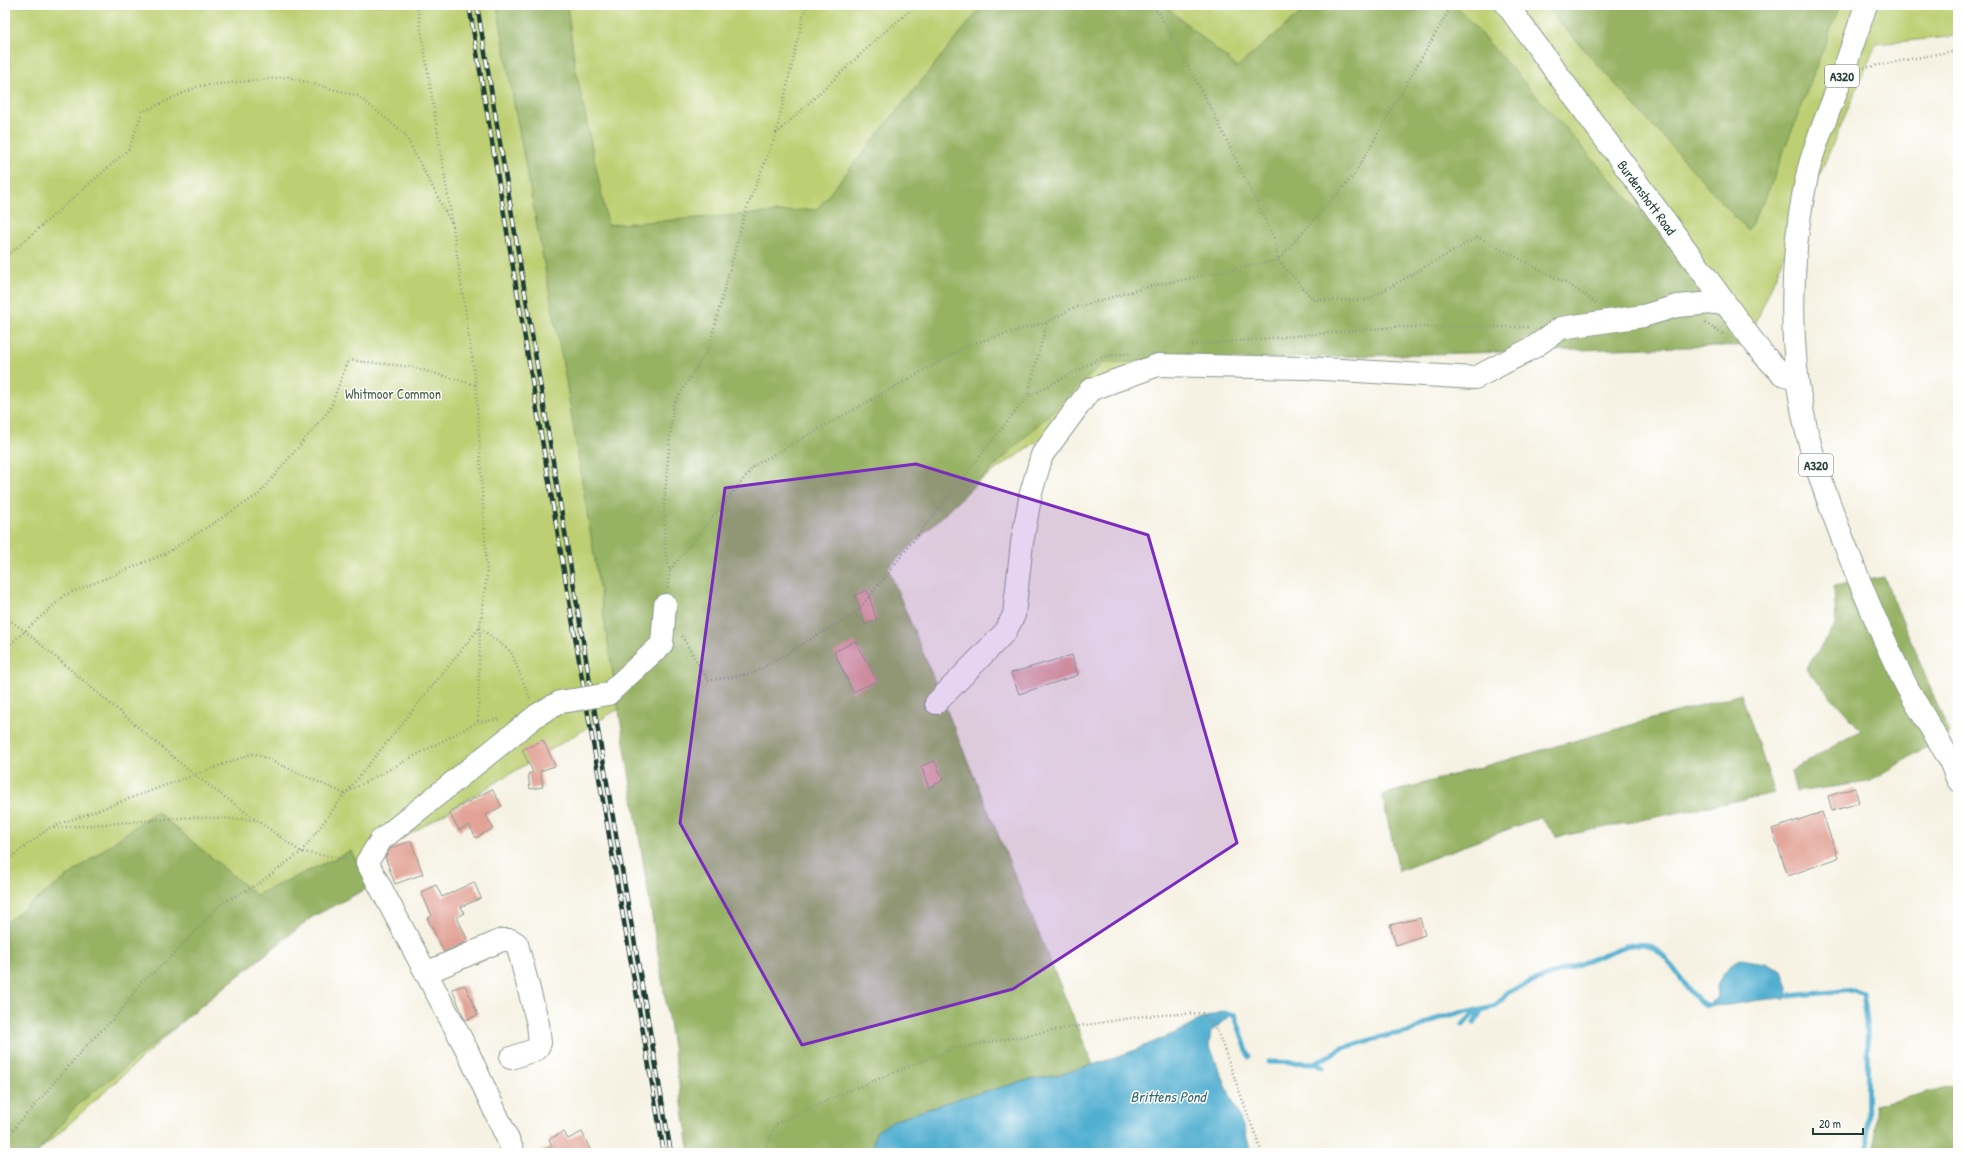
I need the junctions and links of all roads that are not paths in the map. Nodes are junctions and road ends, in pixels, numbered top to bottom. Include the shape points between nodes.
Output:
1 (1507, 5) edge
2 (1866, 5) edge
3 (1724, 302) junction
4 (1797, 378) junction
5 (665, 605) road end
6 (936, 703) dead end
7 (1954, 763) edge
8 (1958, 780) edge
9 (426, 973) junction
10 (511, 1058) dead end
11 (514, 1153) edge

1 - 3 street, Burdenshott Road
2 - 4 street, A320 via 1807,176 1800,214 1794,282
3 - 4 street, Burdenshott Road via 1772,364 1782,374
3 - 6 street via 1677,306 1643,316 1561,328 1534,347 1474,378 1307,368 1158,365 1090,390 1042,455 1028,507 1014,616 1005,632
4 - 7 street, A320 via 1802,412 1814,458 1866,599 1901,676
5 - 9 street, bridge via 662,644 608,694 560,702 537,715 381,840 367,862
7 - 8 street, A320
9 - 10 street via 502,940 511,940 517,944 538,1024 540,1043 537,1049
9 - 11 street via 467,1050

